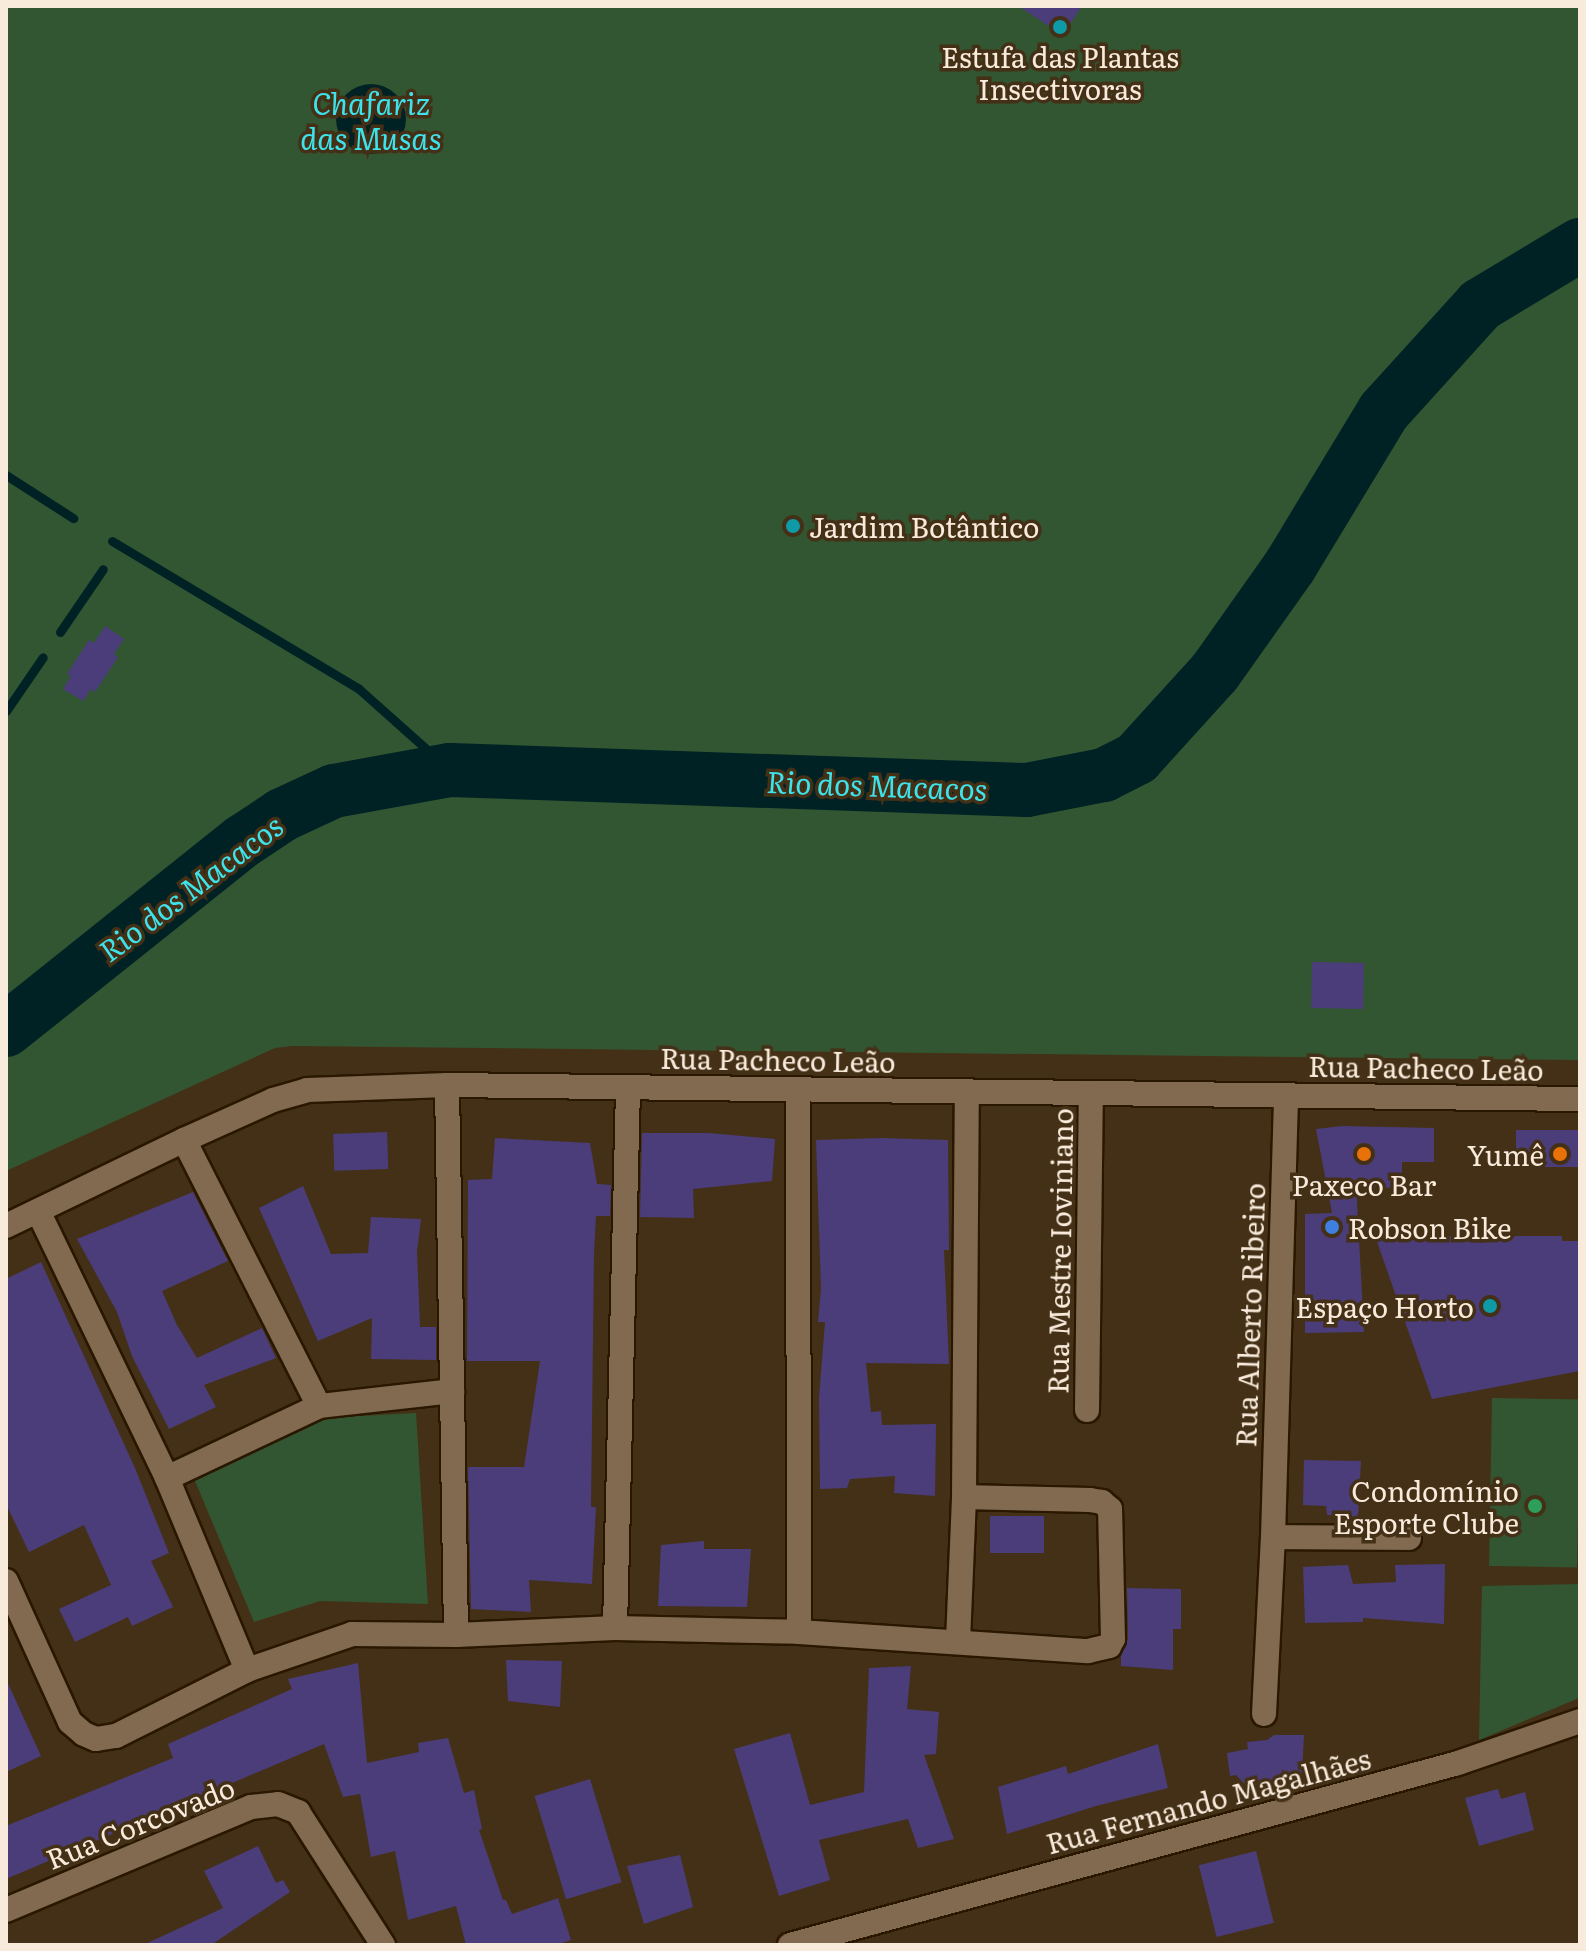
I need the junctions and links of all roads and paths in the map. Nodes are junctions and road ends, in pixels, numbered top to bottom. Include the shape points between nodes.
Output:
1 (447, 1085) junction
2 (628, 1087) junction
3 (798, 1090) junction
4 (967, 1092) junction
5 (1091, 1093) junction
6 (1286, 1096) junction
7 (1580, 1099) edge
8 (184, 1140) junction
9 (38, 1211) junction
10 (6, 1226) edge
11 (452, 1391) junction
12 (319, 1406) junction
13 (1087, 1410) dead end
14 (167, 1478) junction
15 (964, 1497) junction
16 (1273, 1537) junction
17 (1409, 1538) dead end
18 (6, 1581) edge
19 (615, 1628) junction
20 (799, 1632) junction
21 (456, 1635) junction
22 (958, 1641) junction
23 (247, 1670) junction
24 (1264, 1714) dead end
25 (1580, 1721) edge
26 (6, 1910) edge
27 (872, 1934) edge
28 (383, 1945) edge
29 (790, 1945) edge

1 - 2 street, Rua Pacheco Leão
1 - 8 street, Rua Pacheco Leão via 290,1093
1 - 11 street
2 - 3 street, Rua Pacheco Leão
2 - 19 street
3 - 4 street, Rua Pacheco Leão
3 - 20 street
4 - 5 street, Rua Pacheco Leão
4 - 15 street
5 - 6 street, Rua Pacheco Leão
5 - 13 street, Rua Mestre Ioviniano
6 - 7 street, Rua Pacheco Leão
6 - 16 street, Rua Alberto Ribeiro
8 - 9 street, Rua Pacheco Leão
8 - 12 street
9 - 10 street, Rua Pacheco Leão
9 - 14 street
11 - 12 street
11 - 21 street
12 - 14 street
14 - 23 street
15 - 22 street
15 - 22 street via 1089,1500 1110,1509 1113,1639 1103,1649 1088,1651
16 - 17 street
16 - 24 street, Rua Alberto Ribeiro
18 - 23 street via 70,1722 96,1739 116,1736
19 - 20 street
19 - 21 street
20 - 22 street
21 - 23 street via 352,1634
25 - 27 street, Rua Fernando Magalhães via 1458,1763
26 - 28 street, Rua Corcovado via 251,1807 278,1804 298,1812
27 - 29 street, Rua Fernando Magalhães

